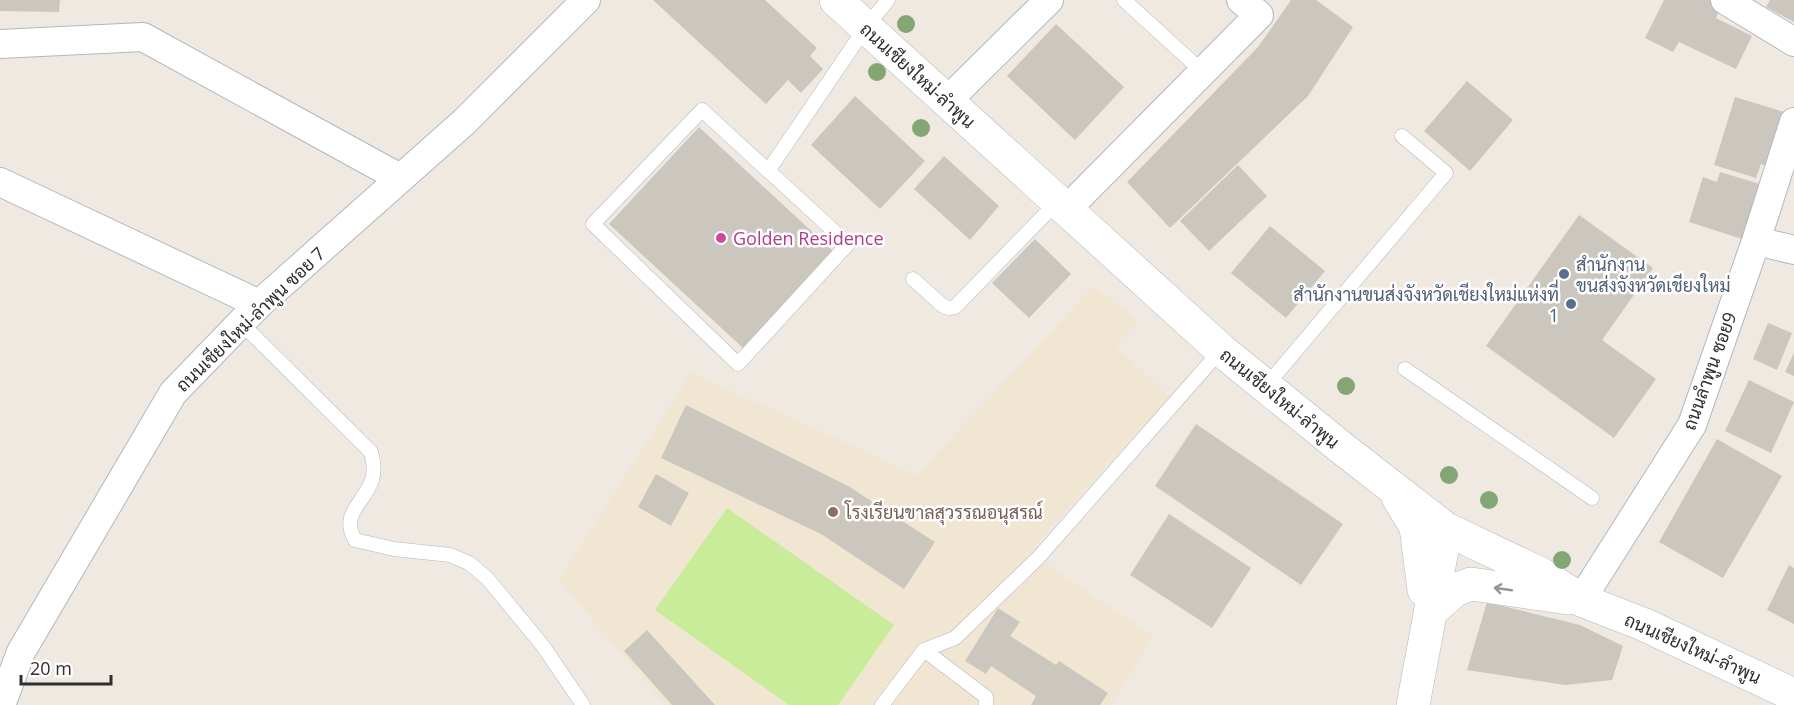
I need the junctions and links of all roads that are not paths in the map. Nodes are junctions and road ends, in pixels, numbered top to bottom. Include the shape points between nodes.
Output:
1 (586, 0) edge
2 (836, 0) edge
3 (888, 0) edge
4 (1049, 0) edge
5 (1125, 0) edge
6 (1241, 0) edge
7 (1725, 0) edge
8 (866, 27) junction
9 (1794, 42) edge
10 (0, 44) edge
11 (1203, 72) junction
12 (947, 101) junction
13 (1794, 122) edge
14 (1402, 136) dead end
15 (768, 171) junction
16 (400, 178) junction
17 (0, 182) edge
18 (1062, 206) junction
19 (1756, 241) junction
20 (1794, 249) edge
21 (913, 279) dead end
22 (250, 313) junction
23 (1221, 351) junction
24 (1405, 369) dead end
25 (1266, 387) junction
26 (1393, 488) junction
27 (1592, 498) dead end
28 (1446, 529) junction
29 (1581, 600) junction
30 (1429, 620) junction
31 (924, 650) junction
32 (1794, 694) edge
33 (1, 705) edge
34 (583, 705) edge
35 (882, 705) edge
36 (986, 705) edge
37 (1413, 705) edge

1 - 16 street, ถนนเชียงใหม่-ลำพูน ซอย 7 via 464,122
2 - 8 main road, ถนนเชียงใหม่-ลำพูน
3 - 8 lane
4 - 12 street
5 - 11 lane
6 - 11 street via 1258,15
7 - 9 street
8 - 12 main road, ถนนเชียงใหม่-ลำพูน
8 - 15 lane
10 - 16 street via 143,37
11 - 18 street
12 - 18 main road, ถนนเชียงใหม่-ลำพูน
13 - 19 street, ถนนลำพูน ซอย9
14 - 25 lane via 1446,173
15 - 15 lane via 848,244 738,364 593,224 702,110
16 - 22 street, ถนนเชียงใหม่-ลำพูน ซอย 7
17 - 22 street
18 - 21 lane via 956,307 943,306
18 - 23 main road, ถนนเชียงใหม่-ลำพูน
19 - 20 street
19 - 29 street, ถนนลำพูน ซอย9 via 1692,425
22 - 33 street, ถนนเชียงใหม่-ลำพูน ซอย 7 via 173,393 21,652
22 - 34 lane via 372,452 372,481 350,519 350,530 356,540 450,555 469,562 543,646
23 - 25 main road, ถนนเชียงใหม่-ลำพูน
23 - 31 lane via 1038,558 955,638
24 - 27 lane
25 - 26 main road, ถนนเชียงใหม่-ลำพูน
26 - 28 main road, ถนนเชียงใหม่-ลำพูน
26 - 30 main road via 1416,527
28 - 29 main road, ถนนเชียงใหม่-ลำพูน via 1541,574
28 - 30 main road
29 -> 30 main road via 1471,584 1455,590
29 - 32 main road, ถนนเชียงใหม่-ลำพูน
30 - 37 main road
31 - 35 lane
31 - 36 lane via 986,697

